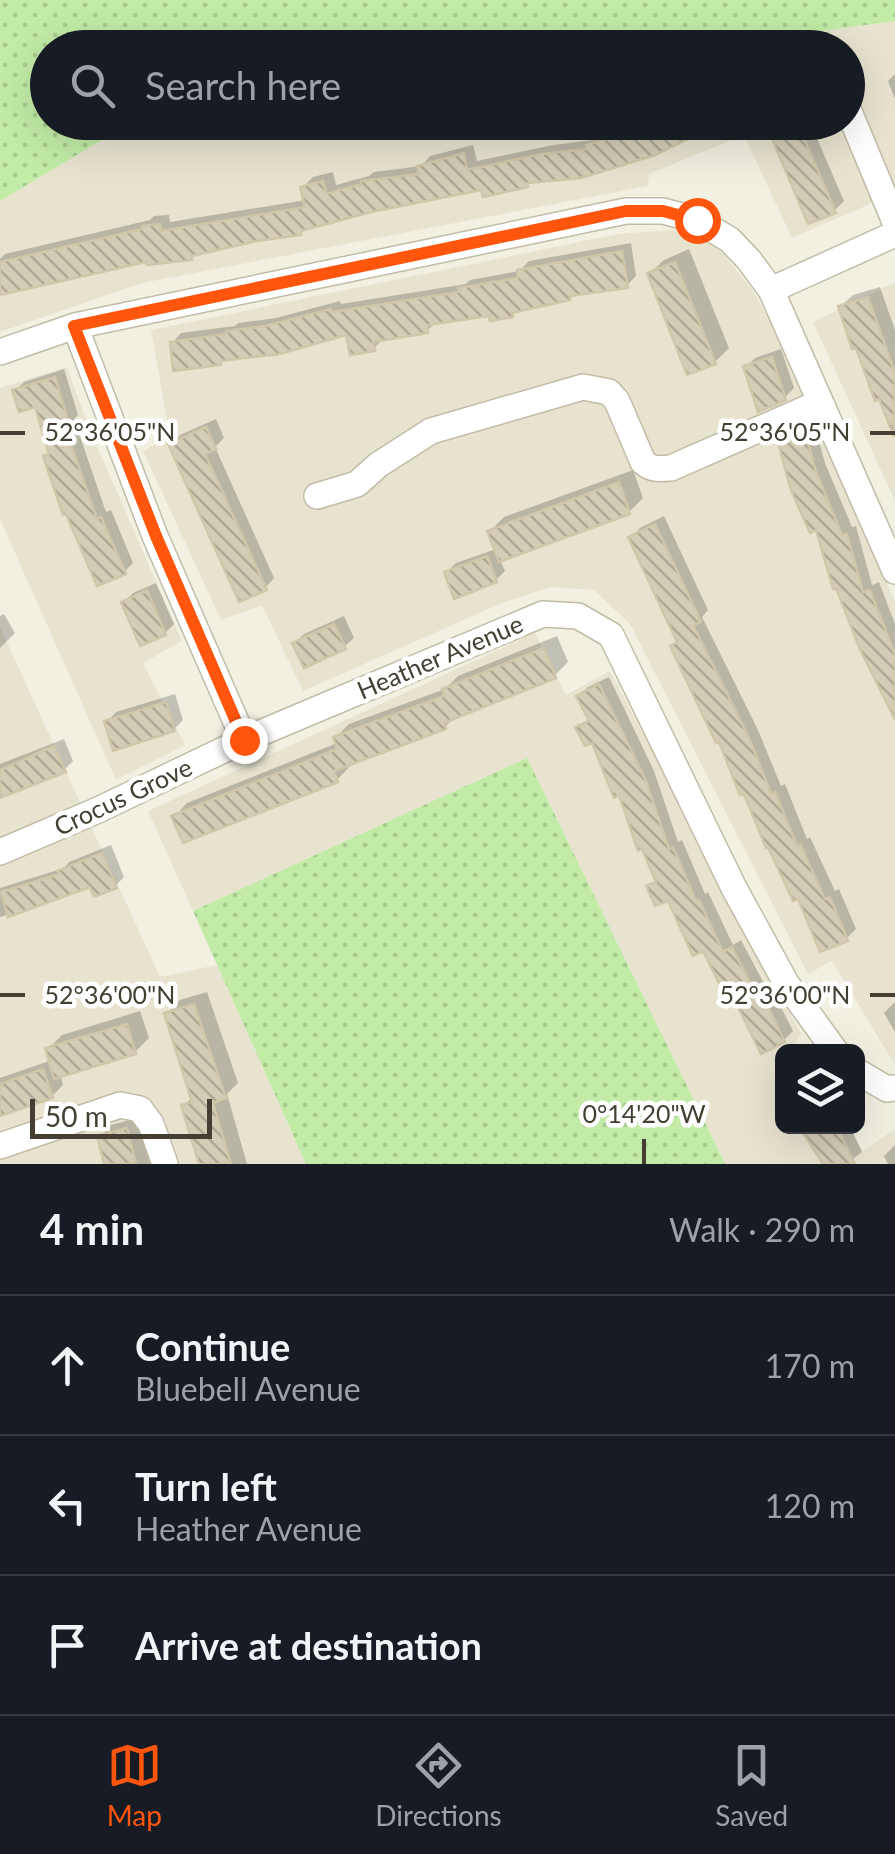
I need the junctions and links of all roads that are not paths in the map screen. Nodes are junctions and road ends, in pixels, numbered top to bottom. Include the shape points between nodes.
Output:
1 (861, 140) edge
2 (895, 222) edge
3 (895, 234) edge
4 (770, 290) junction
5 (74, 326) junction
6 (0, 352) edge
7 (819, 402) junction
8 (317, 496) dead end
9 (895, 571) edge
10 (244, 740) junction
11 (0, 852) edge
12 (830, 1044) edge
13 (865, 1076) edge
14 (895, 1088) edge
15 (0, 1146) edge
16 (165, 1164) edge

1 - 2 street
3 - 4 street
4 - 5 street via 730,240 697,220 626,211
4 - 7 street
5 - 6 street
5 - 10 street
7 - 8 street via 658,470 643,462 617,400 584,387 432,431 358,484
7 - 9 street
10 - 11 street, Crocus Grove
10 - 12 street, Heather Avenue via 543,614 578,616 612,635 734,888 786,984
13 - 14 street
15 - 16 street via 120,1106 140,1109

